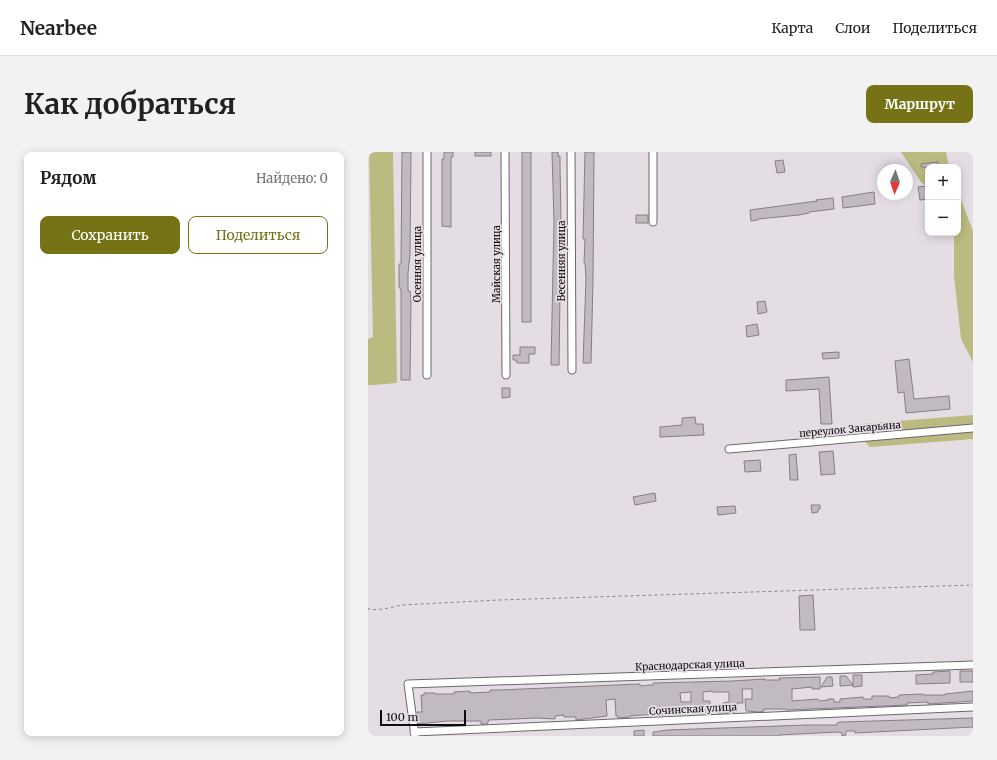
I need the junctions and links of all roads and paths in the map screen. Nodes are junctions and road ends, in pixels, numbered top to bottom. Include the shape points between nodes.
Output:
1 (426, 152) edge
2 (505, 152) edge
3 (571, 152) edge
4 (653, 152) edge
5 (653, 222) dead end
6 (572, 370) dead end
7 (427, 375) dead end
8 (506, 375) dead end
9 (973, 428) edge
10 (729, 449) dead end
11 (973, 586) edge
12 (368, 608) edge
13 (973, 665) edge
14 (973, 707) edge
15 (414, 734) edge

1 - 7 street, Осенняя улица
2 - 8 street, Майская улица
3 - 6 street, Весенняя улица
4 - 5 street
9 - 10 street, переулок Закарьяна
11 - 12 path via 499,600 370,610
13 - 15 street, Краснодарская улица via 408,684
14 - 15 street, Сочинская улица

